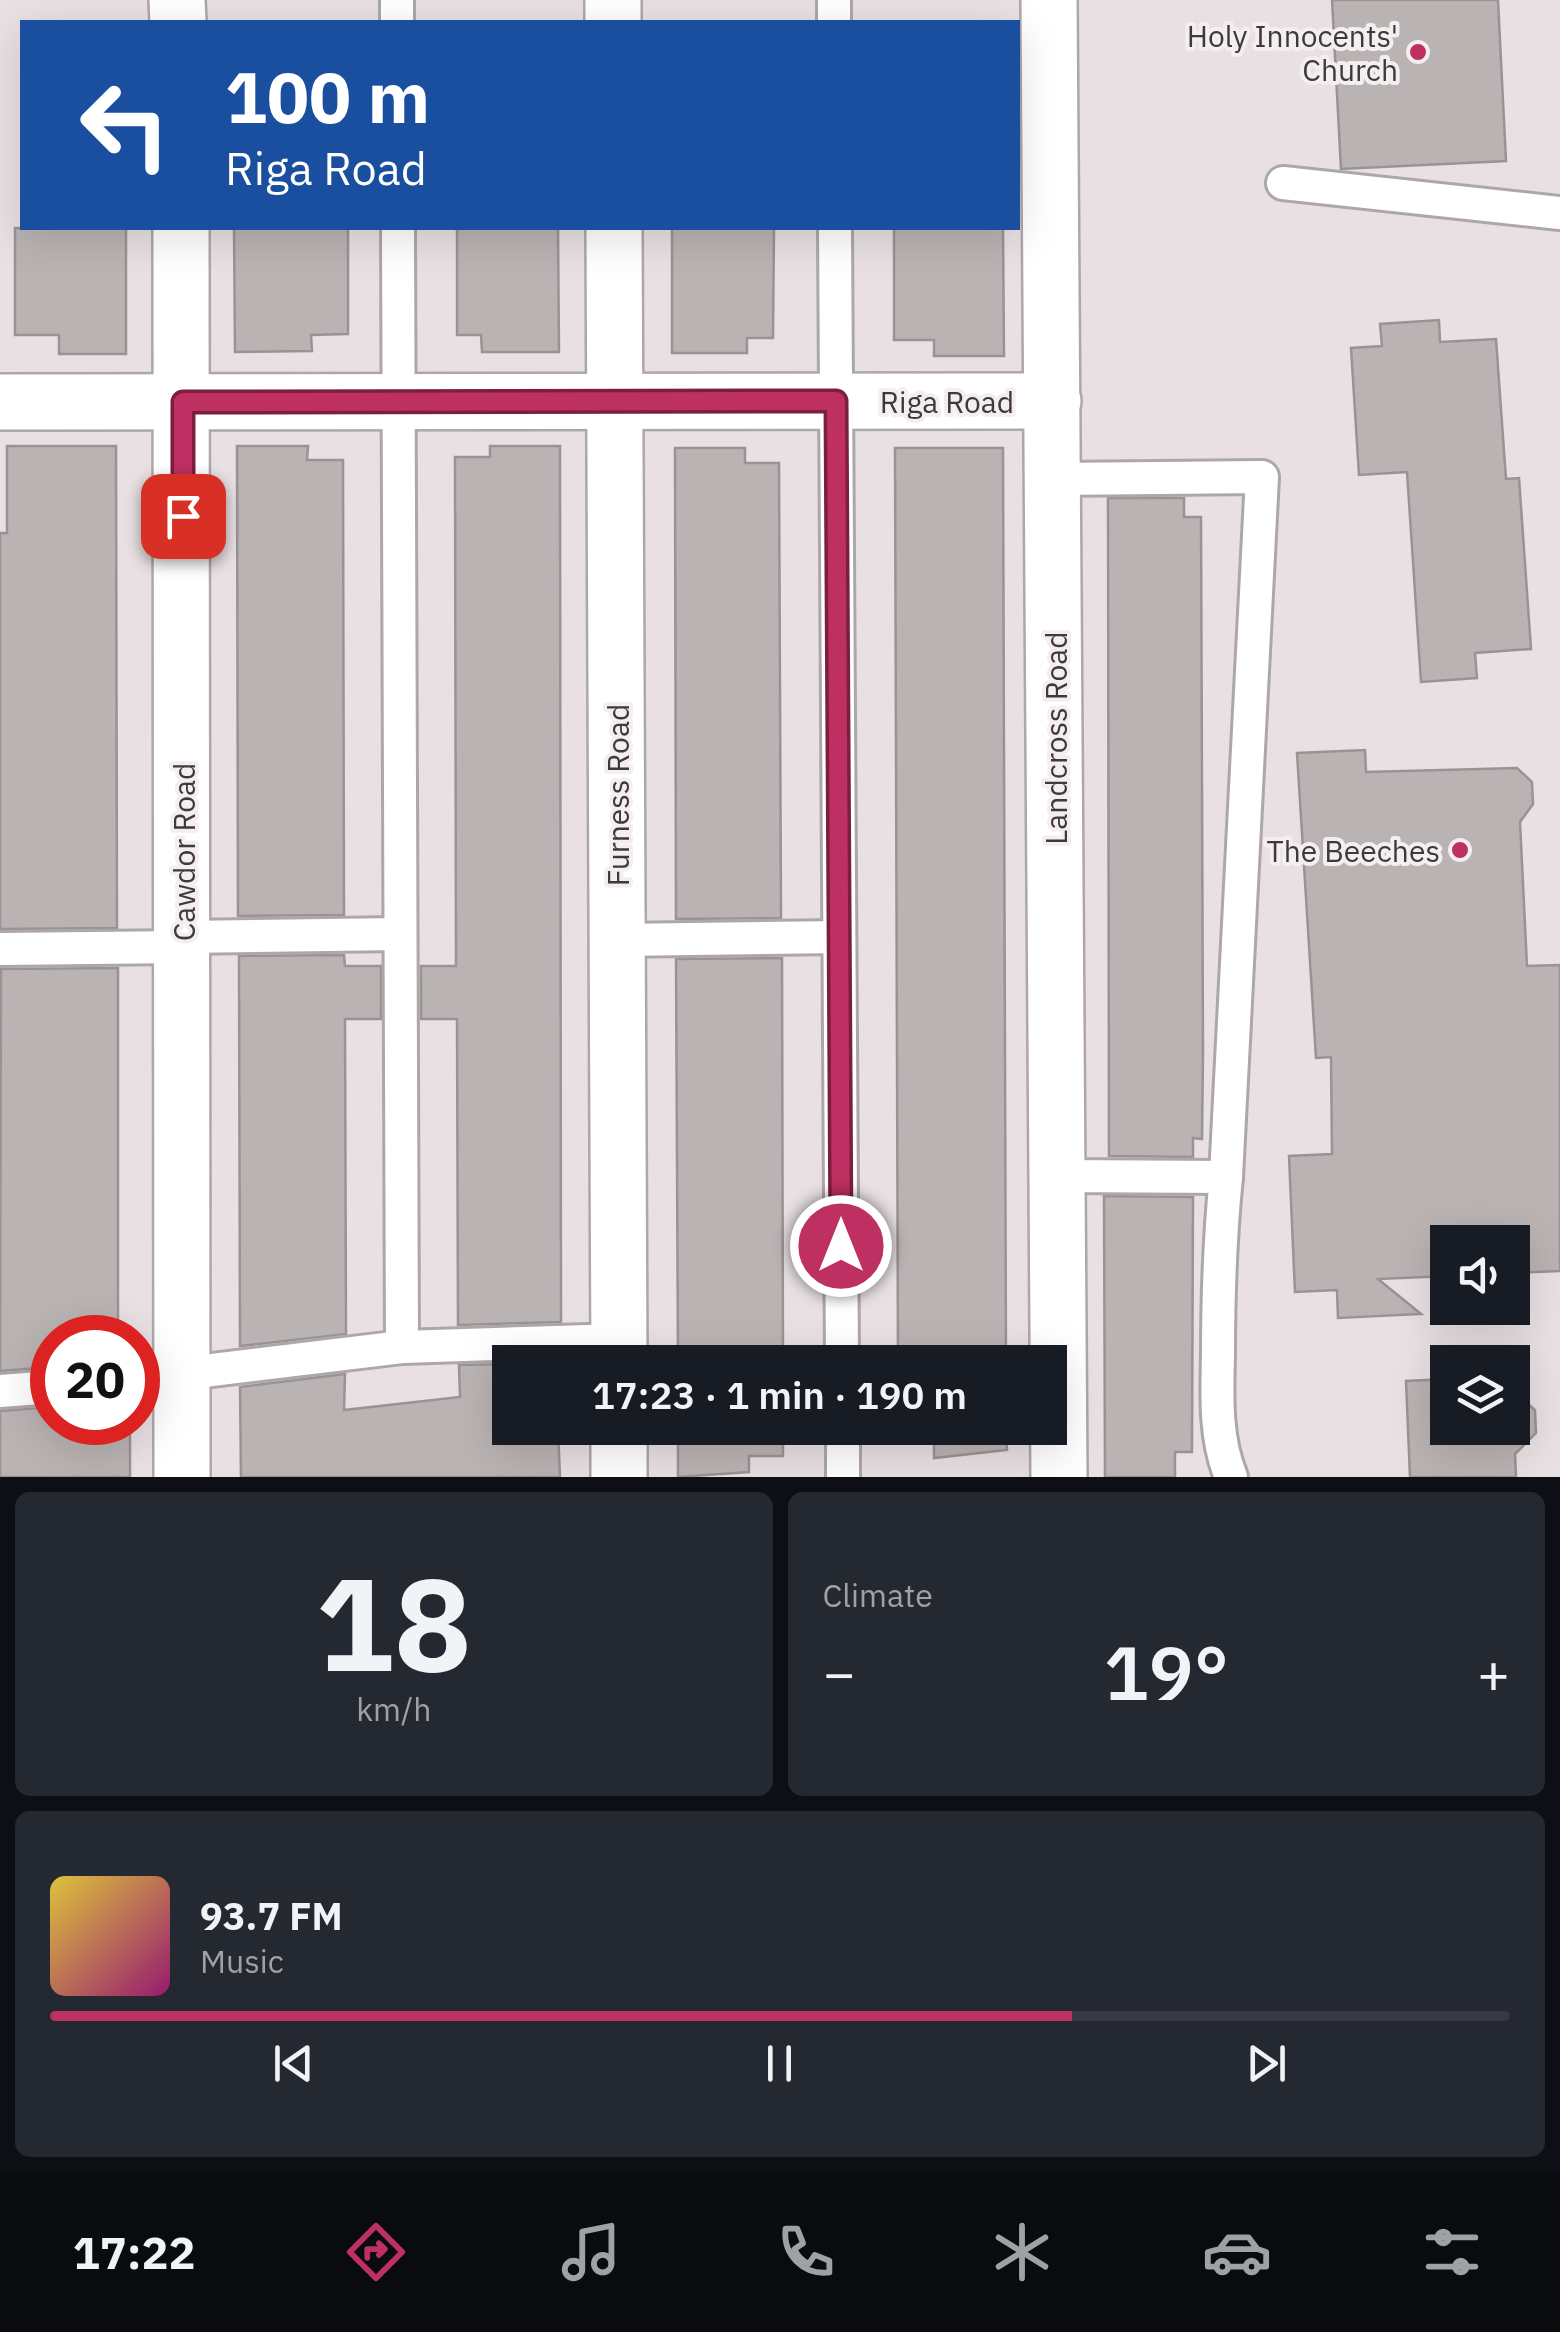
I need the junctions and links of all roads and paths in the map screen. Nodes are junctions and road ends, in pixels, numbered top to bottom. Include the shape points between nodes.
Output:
1 (1049, 0) edge
2 (1284, 183) dead end
3 (1560, 213) edge
4 (180, 230) edge
5 (398, 230) edge
6 (614, 230) edge
7 (835, 230) edge
8 (836, 401) junction
9 (1054, 401) junction
10 (0, 402) edge
11 (183, 402) junction
12 (400, 402) junction
13 (615, 402) junction
14 (1054, 479) junction
15 (400, 934) junction
16 (839, 936) junction
17 (618, 940) junction
18 (182, 942) junction
19 (0, 949) edge
20 (1058, 1176) junction
21 (1226, 1177) junction
22 (619, 1345) edge
23 (842, 1345) edge
24 (402, 1347) junction
25 (492, 1349) edge
26 (160, 1377) edge
27 (30, 1388) edge
28 (0, 1391) edge
29 (619, 1445) edge
30 (842, 1445) edge
31 (182, 1477) edge
32 (619, 1477) edge
33 (843, 1477) edge
34 (1059, 1477) edge
35 (1231, 1477) edge

1 - 9 street, Landcross Road
2 - 3 lane
4 - 11 street, Cawdor Road
5 - 12 lane
6 - 13 street, Furness Road
7 - 8 lane
8 - 9 street, Riga Road
8 - 13 street, Riga Road
8 - 16 lane
9 - 14 street, Landcross Road
10 - 11 street, Riga Road
11 - 12 street, Riga Road
11 - 18 street, Cawdor Road
12 - 13 street, Riga Road
12 - 15 lane
13 - 17 street, Furness Road
14 - 20 street, Landcross Road
14 - 21 lane via 1262,477
15 - 18 lane
15 - 24 lane
16 - 17 lane
16 - 23 lane
17 - 22 street, Furness Road
18 - 19 lane
18 - 26 street, Cawdor Road
20 - 21 lane
20 - 34 street, Landcross Road
21 - 35 lane via 1217,1415
24 - 25 lane
24 - 26 lane
26 - 31 street, Cawdor Road
27 - 28 lane
29 - 32 street
30 - 33 lane

